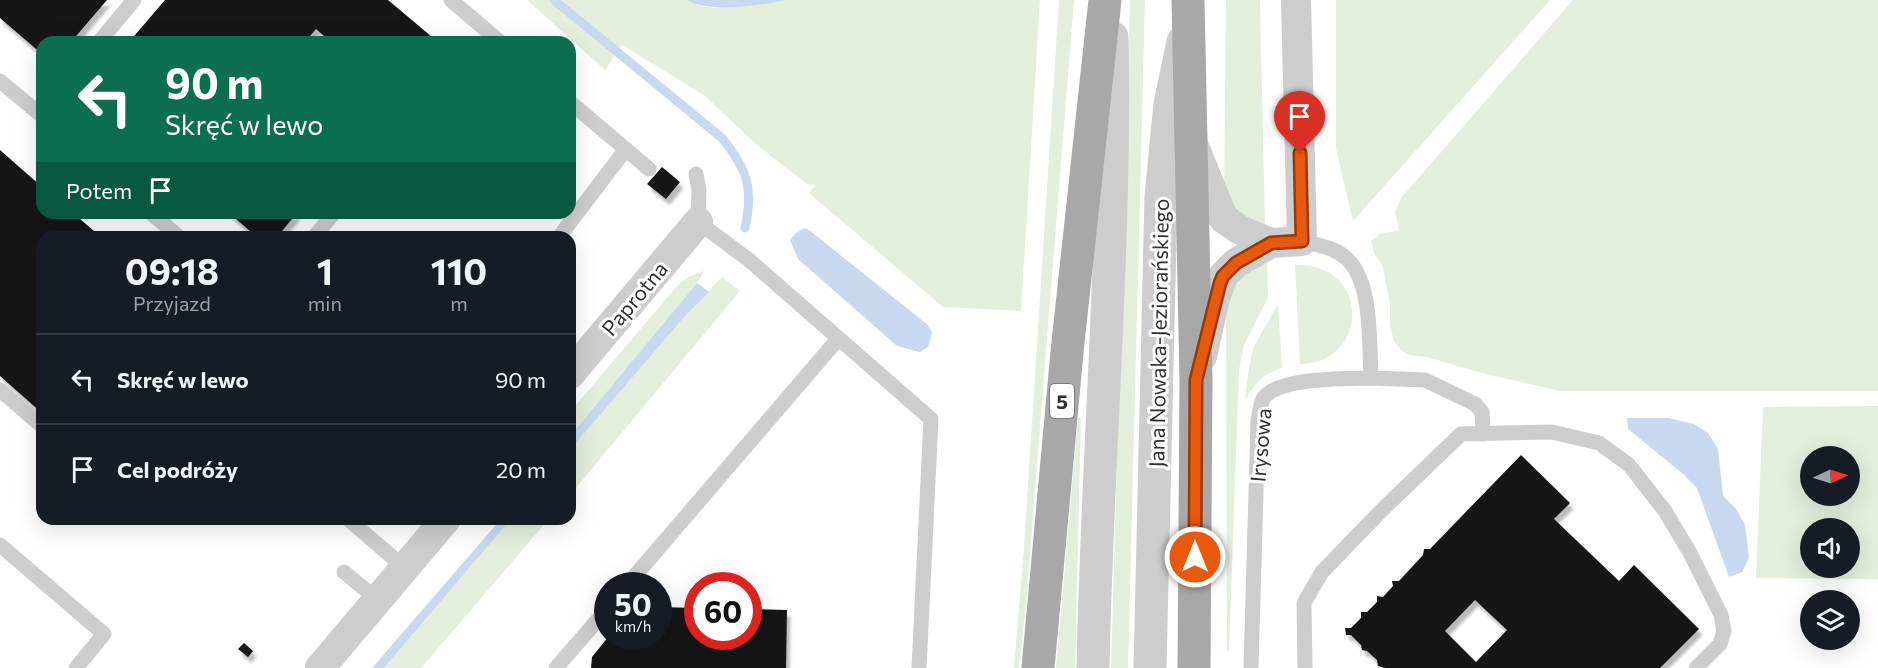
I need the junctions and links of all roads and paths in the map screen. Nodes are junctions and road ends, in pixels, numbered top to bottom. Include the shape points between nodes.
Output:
1 (134, 0) edge
2 (451, 0) edge
3 (1105, 0) edge
4 (1112, 0) edge
5 (1296, 0) edge
6 (1189, 6) edge
7 (104, 36) edge
8 (482, 36) edge
9 (0, 81) edge
10 (576, 107) edge
11 (36, 110) edge
12 (1192, 141) junction
13 (626, 149) junction
14 (649, 169) dead end
15 (696, 174) dead end
16 (576, 214) edge
17 (158, 219) edge
18 (329, 219) edge
19 (572, 219) edge
20 (698, 222) junction
21 (171, 231) edge
22 (319, 231) edge
23 (563, 231) edge
24 (1302, 241) junction
25 (1271, 243) junction
26 (838, 339) junction
27 (576, 367) edge
28 (1371, 378) junction
29 (1196, 380) junction
30 (0, 390) edge
31 (36, 421) edge
32 (1483, 434) junction
33 (355, 525) edge
34 (442, 525) edge
35 (0, 545) edge
36 (405, 568) junction
37 (344, 572) dead end
38 (638, 572) edge
39 (378, 600) junction
40 (594, 624) edge
41 (76, 668) edge
42 (320, 668) edge
43 (556, 668) edge
44 (919, 668) edge
45 (1038, 668) edge
46 (1093, 668) edge
47 (1150, 668) edge
48 (1194, 668) edge
49 (1251, 668) edge
50 (1305, 668) edge
51 (1696, 668) edge

1 - 7 lane
2 - 8 lane
3 - 45 main road, 5
4 - 46 street via 1114,136
5 - 24 street
6 - 12 main road
6 - 47 street, Jana Nowaka-Jeziorańskiego via 1170,104 1161,196
9 - 11 lane
10 - 13 lane
12 - 25 street via 1223,218
12 - 29 main road
13 - 14 lane
13 - 16 lane
15 - 20 lane
17 - 21 lane
18 - 22 lane
19 - 23 lane
20 - 26 lane
20 - 27 street, Paprotna
24 - 25 street
24 - 28 lane via 1331,248 1347,258 1362,281
25 - 29 street via 1236,263 1223,276
26 - 38 lane
26 - 44 lane via 931,419
28 - 32 lane via 1425,380 1475,404 1482,412
28 - 49 lane, Irysowa via 1285,385 1263,399 1258,422
29 - 48 main road
30 - 31 lane
32 - 50 lane via 1461,434 1322,572 1304,603
32 - 51 lane via 1552,432 1599,443 1629,465 1665,511 1721,615 1724,631 1720,644
33 - 36 lane
34 - 36 street
35 - 41 lane via 104,634
36 - 39 street
37 - 39 lane
39 - 42 street
40 - 43 lane

